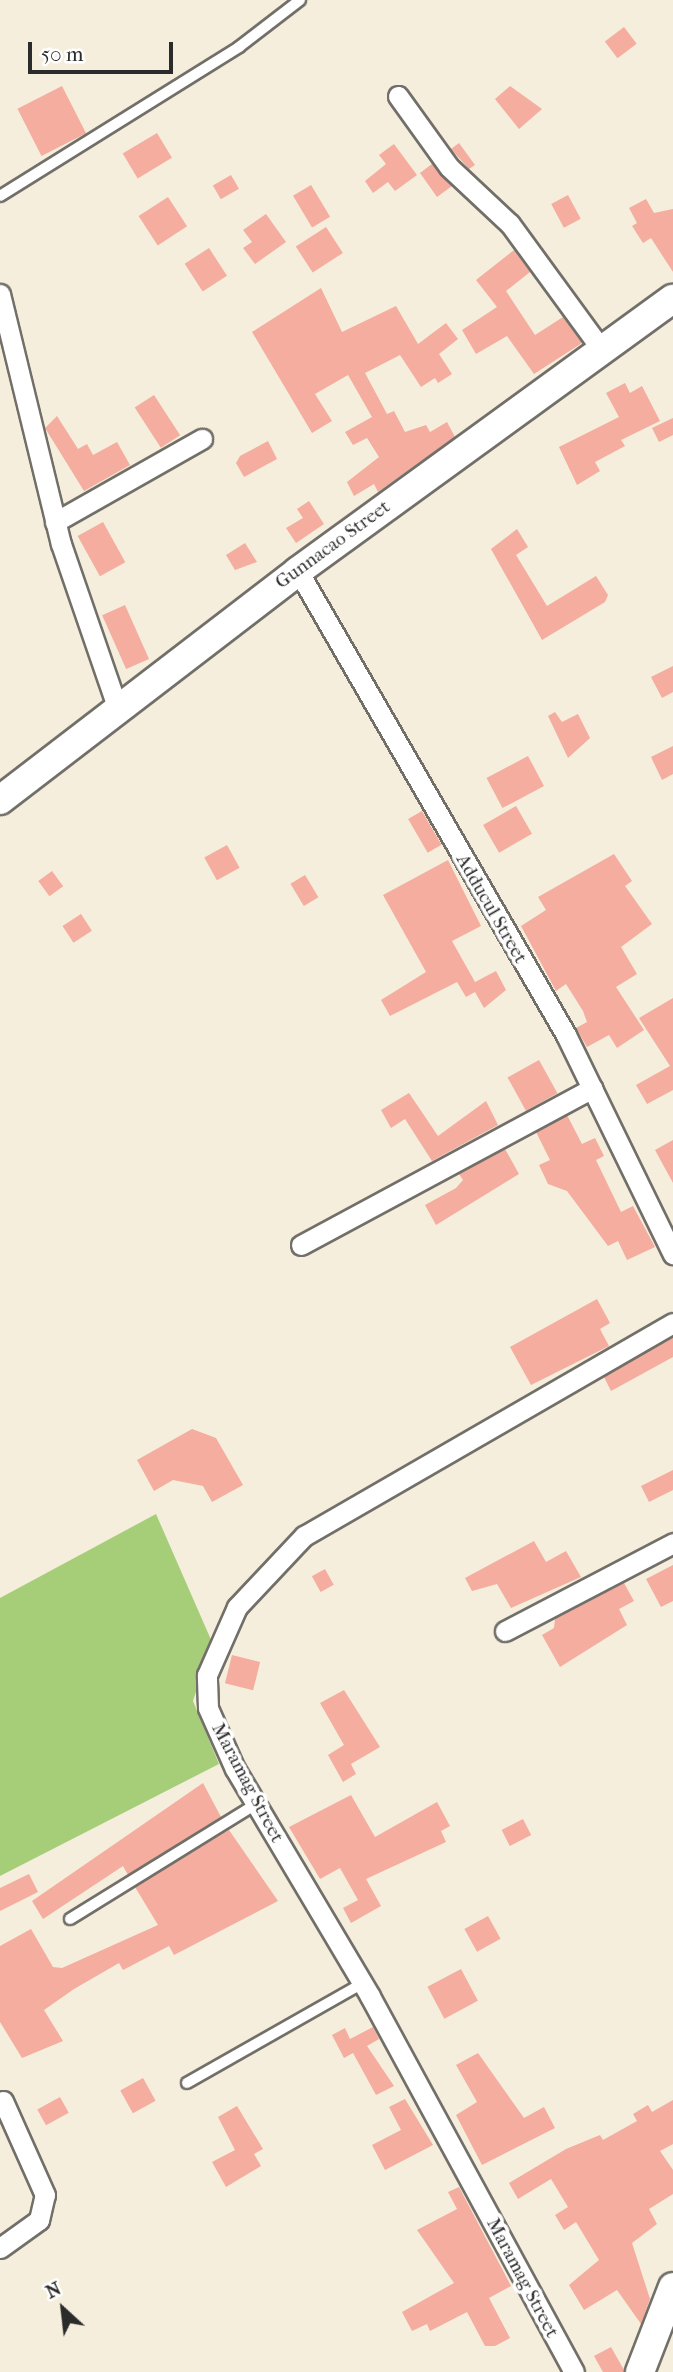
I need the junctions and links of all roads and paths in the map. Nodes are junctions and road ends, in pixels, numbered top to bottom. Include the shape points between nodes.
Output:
1 (300, 0) edge
2 (398, 96) dead end
3 (0, 196) edge
4 (0, 294) edge
5 (673, 299) edge
6 (602, 349) junction
7 (202, 439) dead end
8 (55, 522) junction
9 (298, 571) junction
10 (117, 707) junction
11 (0, 800) edge
12 (592, 1088) junction
13 (301, 1245) dead end
14 (673, 1254) edge
15 (673, 1323) edge
16 (673, 1543) edge
17 (505, 1631) dead end
18 (256, 1804) junction
19 (70, 1919) dead end
20 (363, 1983) junction
21 (187, 2083) dead end
22 (3, 2101) dead end
23 (0, 2248) edge
24 (673, 2287) edge
25 (574, 2372) edge
26 (640, 2372) edge

1 - 3 lane via 239,47
2 - 6 street via 449,167 510,224
4 - 8 street
5 - 6 street, Gunnacao Street
6 - 9 street, Gunnacao Street
7 - 8 street
8 - 10 street
9 - 10 street, Gunnacao Street
9 - 12 street, Adducul Street
10 - 11 street, Gunnacao Street
12 - 13 street
12 - 14 street, Adducul Street
15 - 18 street, Maramag Street via 366,1497 304,1536 263,1573 218,1642 207,1697
16 - 17 street
18 - 19 lane
18 - 20 street, Maramag Street
20 - 21 lane
20 - 25 street, Maramag Street
22 - 23 street via 45,2194 39,2220
24 - 26 street

